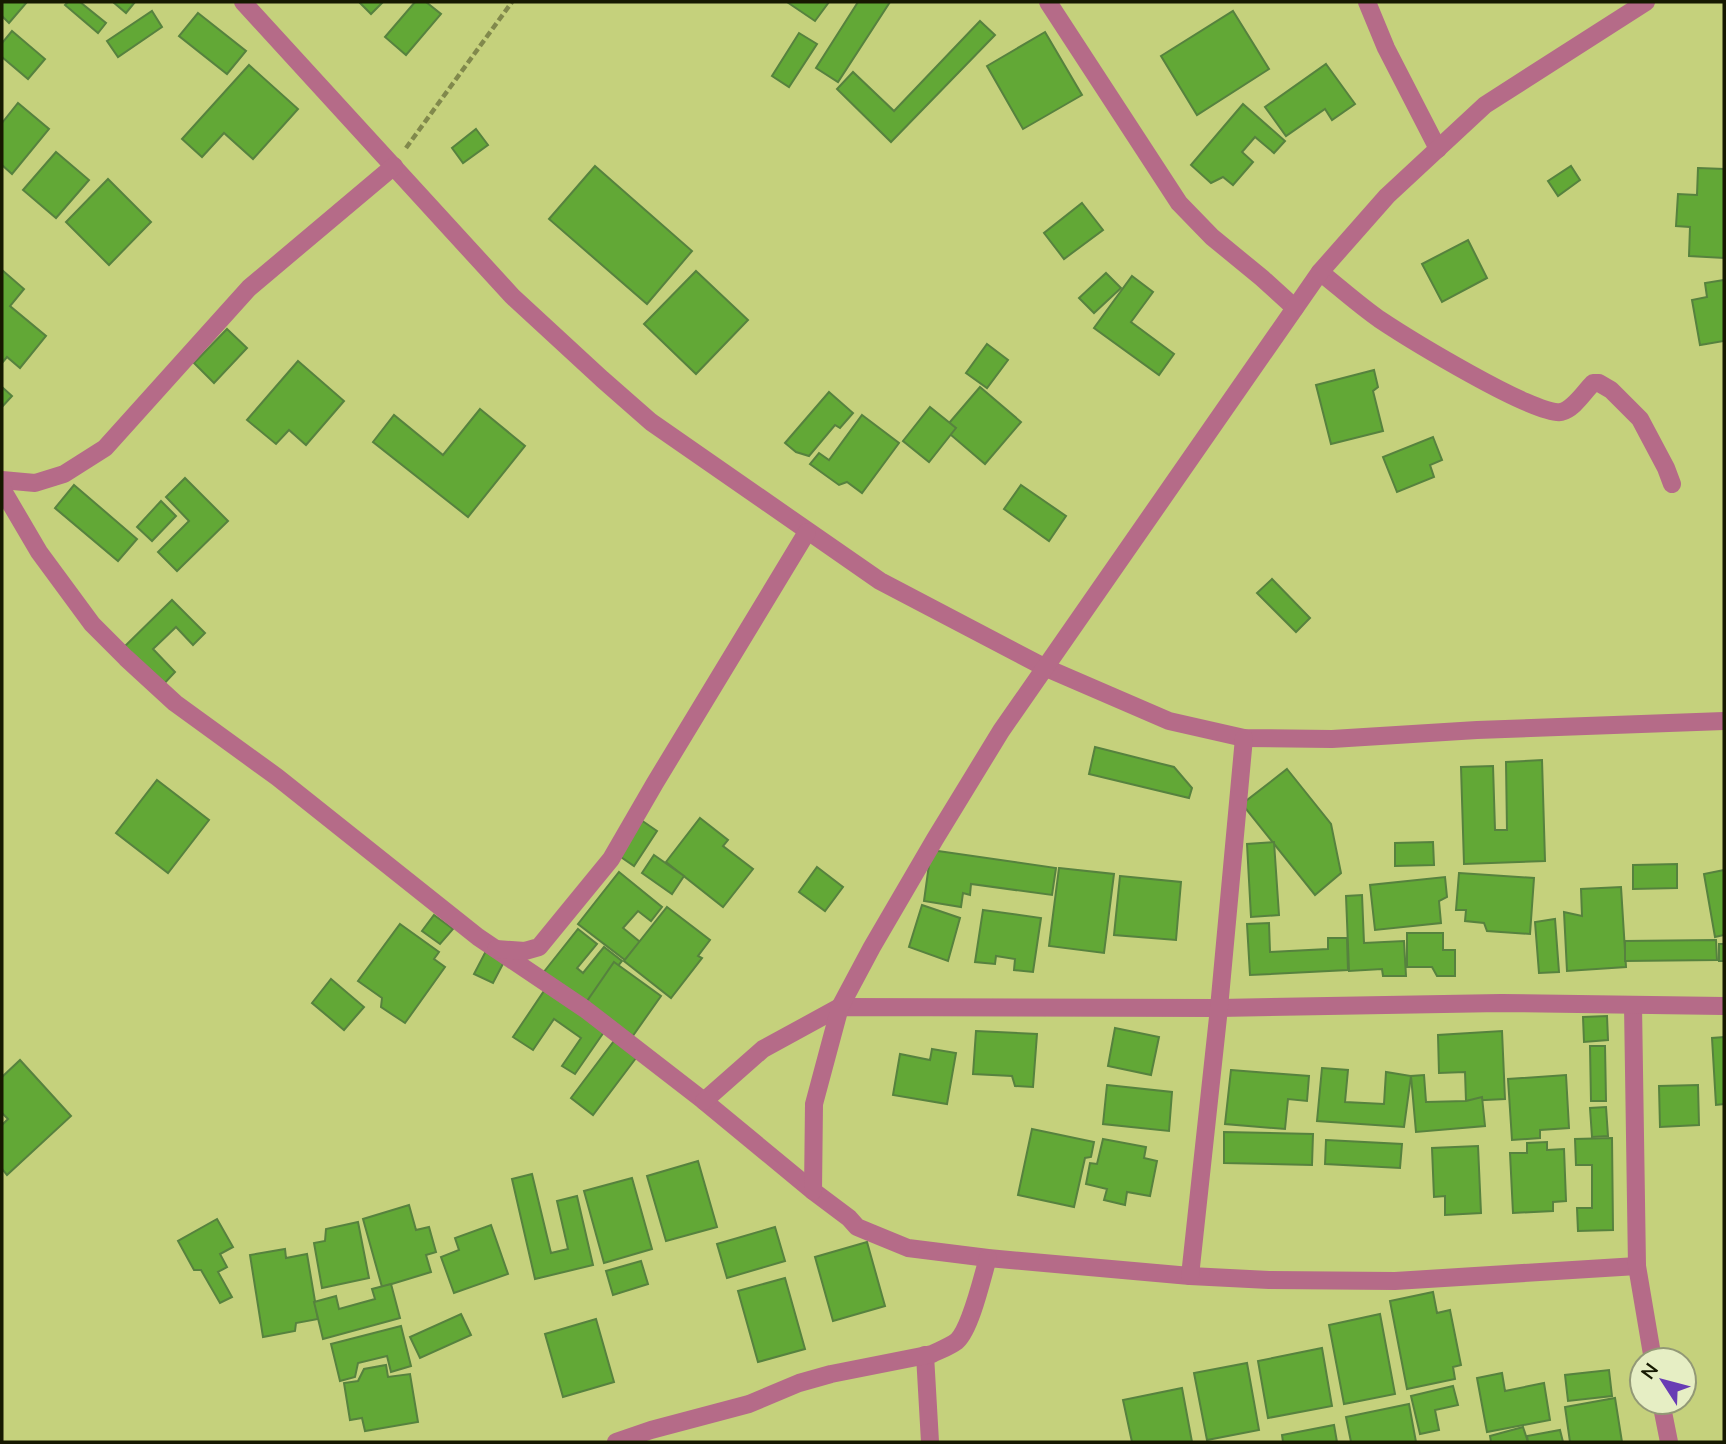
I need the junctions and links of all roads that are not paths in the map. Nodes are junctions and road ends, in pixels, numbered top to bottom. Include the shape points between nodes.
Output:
1 (243, 2) edge
2 (1048, 2) edge
3 (1367, 2) edge
4 (1646, 2) edge
5 (1438, 149) junction
6 (394, 166) junction
7 (1320, 272) junction
8 (1295, 309) junction
9 (2, 480) edge
10 (1672, 484) dead end
11 (2, 489) edge
12 (807, 532) junction
13 (1044, 667) junction
14 (1724, 721) edge
15 (1244, 738) junction
16 (496, 949) junction
17 (1633, 1005) junction
18 (1724, 1006) edge
19 (840, 1007) junction
20 (1219, 1008) junction
21 (704, 1101) junction
22 (813, 1191) junction
23 (988, 1258) junction
24 (1637, 1266) junction
25 (1190, 1276) junction
26 (1651, 1346) edge
27 (925, 1355) junction
28 (1664, 1416) edge
29 (615, 1442) edge
30 (930, 1442) edge
31 (1669, 1442) edge

1 - 6 street
2 - 8 street via 1179,204
3 - 5 street
4 - 5 street via 1485,106
5 - 7 street via 1387,196
6 - 9 street via 249,288 105,448 64,474 36,483
6 - 12 street via 512,296 602,379 651,422
7 - 8 street
7 - 10 street via 1380,319 1533,407 1562,412 1593,383 1611,390 1640,419
8 - 13 street
11 - 16 street via 39,552 92,624 126,659 175,704
12 - 13 street via 880,581
12 - 16 street via 611,859 539,947
13 - 15 street via 1169,721
13 - 19 street via 935,839
14 - 15 street via 1332,739
15 - 20 street
16 - 21 street via 585,1009
17 - 18 street
17 - 20 street
17 - 24 street
19 - 20 street
19 - 21 street via 764,1049
19 - 22 street via 814,1104
20 - 25 street
21 - 22 street
22 - 23 street via 858,1227 908,1248
23 - 25 street
23 - 27 street via 968,1324 958,1340
24 - 25 street via 1395,1280
24 - 26 street
27 - 29 street via 799,1382 749,1404
27 - 30 street
28 - 31 street

